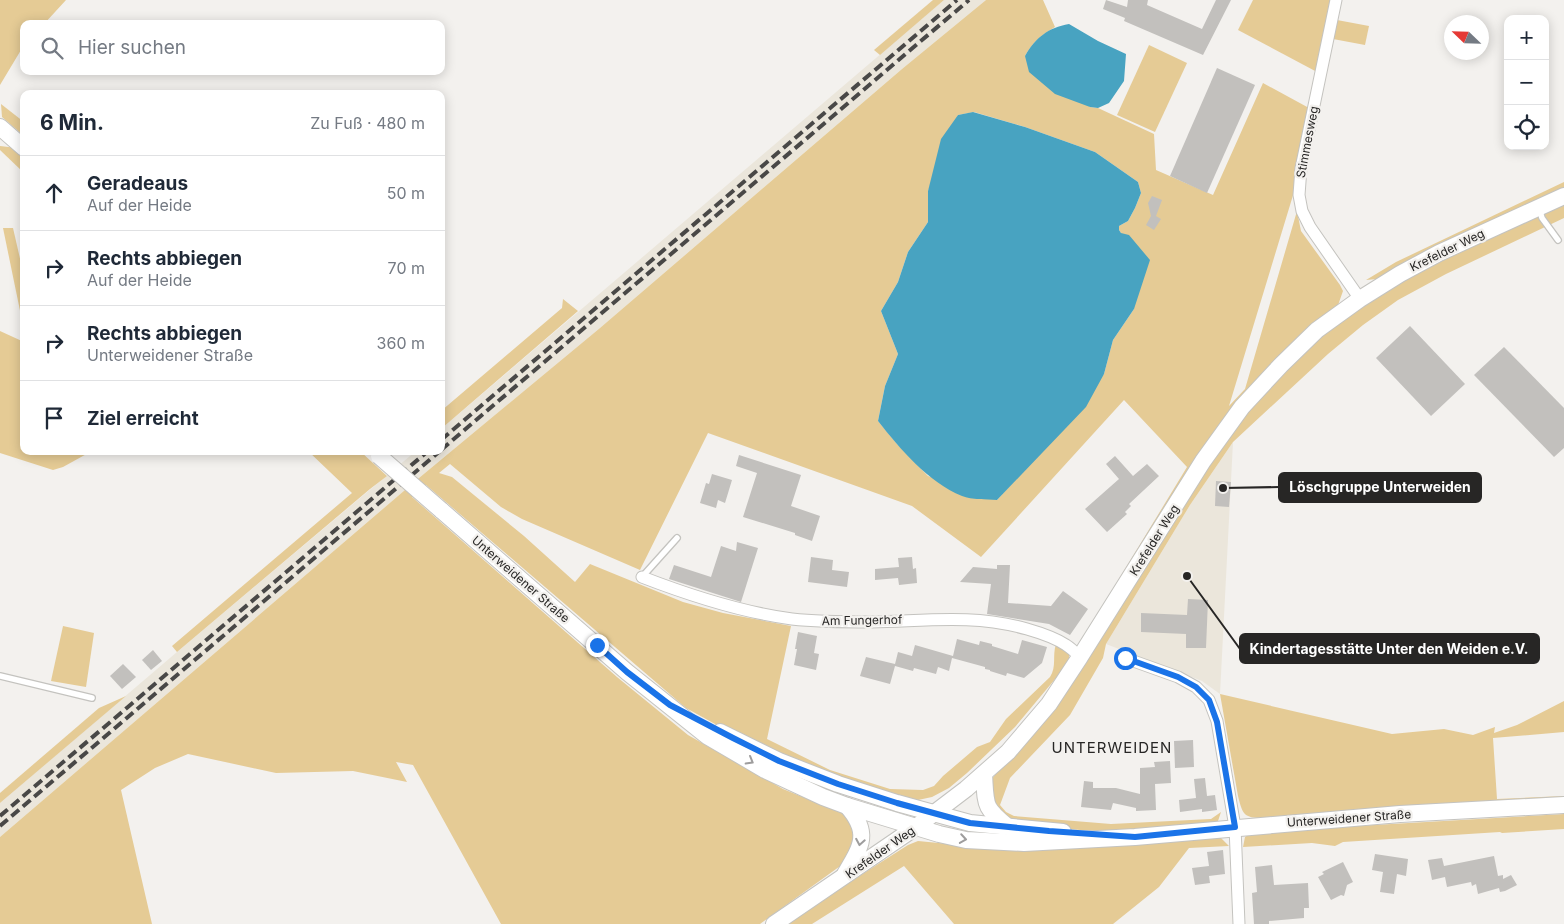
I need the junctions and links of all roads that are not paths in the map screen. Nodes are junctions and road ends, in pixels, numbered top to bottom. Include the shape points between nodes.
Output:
1 (1336, 0) edge
2 (0, 127) edge
3 (20, 144) edge
4 (1564, 196) edge
5 (1538, 207) junction
6 (1558, 240) dead end
7 (1360, 299) junction
8 (377, 455) edge
9 (677, 538) dead end
10 (642, 578) joint
11 (1080, 657) junction
12 (1125, 658) dead end
13 (0, 676) edge
14 (92, 698) dead end
15 (670, 705) junction
16 (984, 774) junction
17 (1564, 805) edge
18 (847, 806) junction
19 (934, 813) junction
20 (916, 827) junction
21 (1008, 827) junction
22 (1235, 827) junction
23 (1135, 837) junction
24 (843, 878) junction
25 (774, 924) edge
26 (1239, 924) edge

1 - 7 street, Stimmesweg via 1301,168 1299,194 1302,211 1310,227
2 - 3 street
4 - 5 street, Krefelder Weg
5 - 6 lane
5 - 7 street, Krefelder Weg via 1439,253
7 - 11 street, Krefelder Weg via 1317,330 1242,407 1203,461
8 - 15 street, Unterweidener Straße, bridge via 627,672
9 - 10 lane
10 - 11 street, Am Fungerhof via 718,605 792,619 989,622 1052,637
11 - 16 street, Krefelder Weg via 1049,704 1008,752
12 - 22 street via 1178,677 1196,687 1209,700 1217,722
13 - 14 lane
15 -> 18 street, Unterweidener Straße via 707,736 758,766
15 - 19 street, Unterweidener Straße via 779,761 838,784
16 - 19 street, Krefelder Weg
16 - 21 street via 986,803
17 - 22 street, Unterweidener Straße
18 - 20 street, Unterweidener Straße
18 -> 24 street via 859,823 862,840
19 - 20 street, Krefelder Weg
19 - 21 street, Unterweidener Straße via 970,823
20 -> 23 street, Unterweidener Straße via 966,840 1024,843
20 - 24 street, Krefelder Weg
21 - 23 street, Unterweidener Straße
22 - 23 street, Unterweidener Straße
22 - 26 street
24 - 25 street, Krefelder Weg

